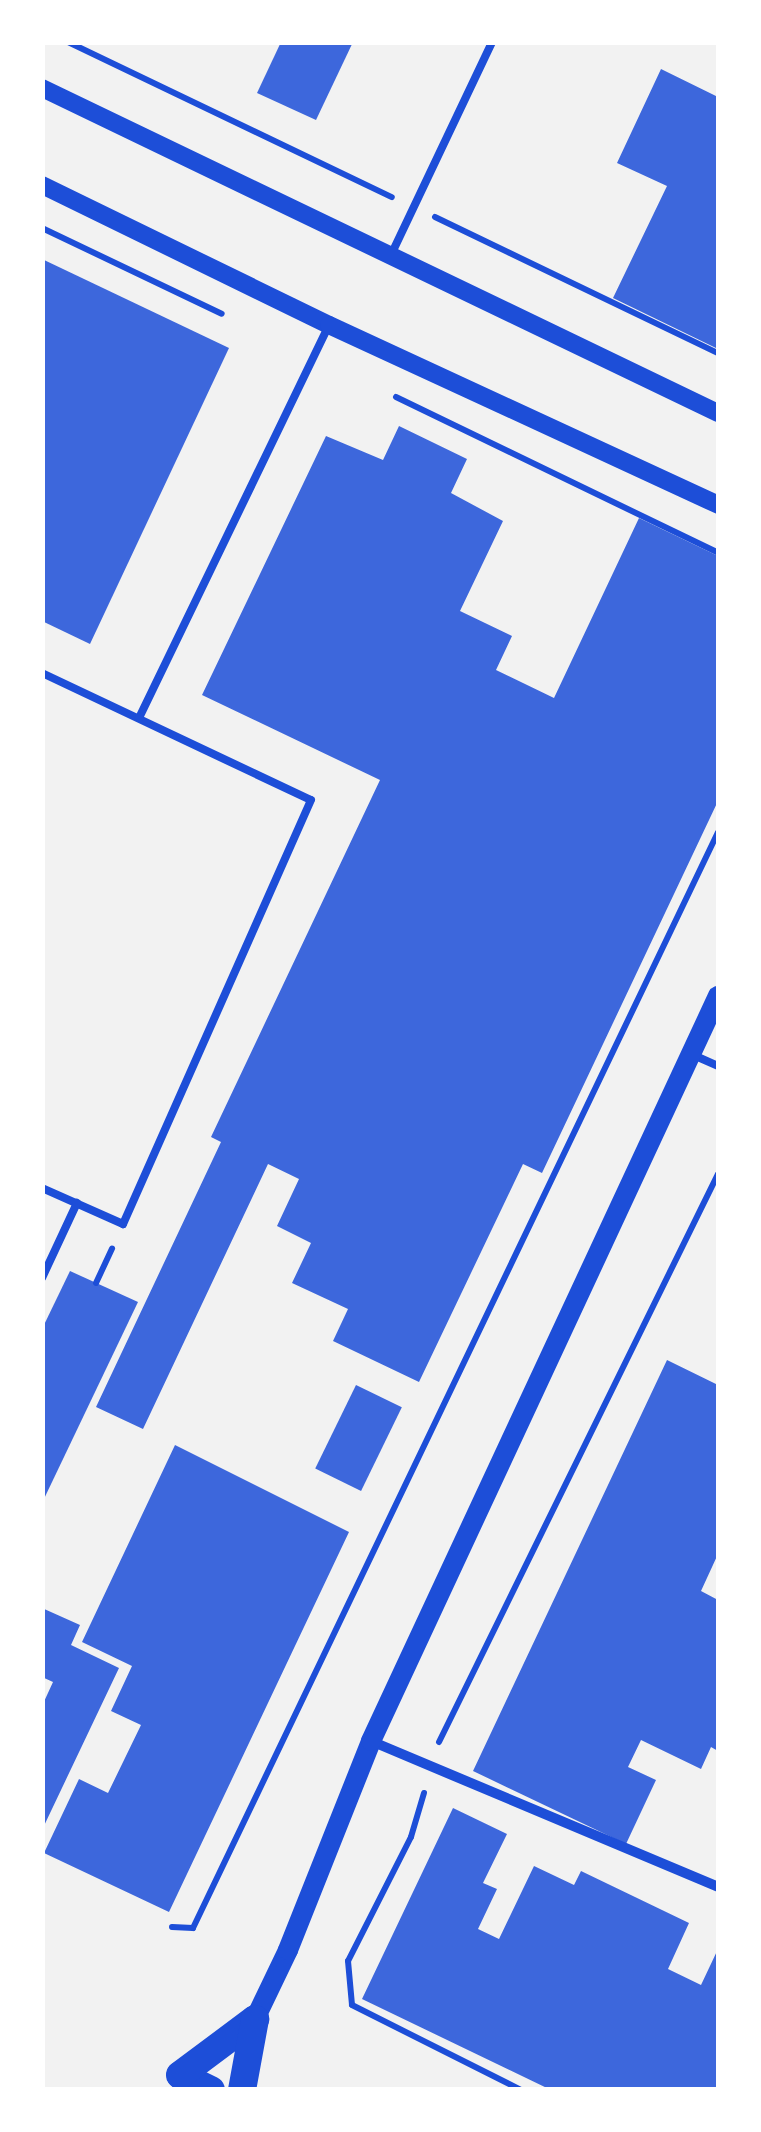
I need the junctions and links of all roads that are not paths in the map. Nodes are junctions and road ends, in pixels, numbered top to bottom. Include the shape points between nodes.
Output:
1 (492, 42) edge
2 (42, 88) edge
3 (42, 185) edge
4 (391, 256) junction
5 (329, 325) junction
6 (718, 413) edge
7 (718, 505) edge
8 (42, 674) edge
9 (139, 718) junction
10 (718, 996) edge
11 (691, 1054) junction
12 (718, 1066) edge
13 (42, 1188) edge
14 (76, 1203) junction
15 (42, 1278) edge
16 (372, 1742) junction
17 (718, 1887) edge
18 (255, 2018) junction
19 (177, 2082) edge
20 (211, 2090) edge
21 (242, 2090) edge

1 - 4 lane
2 - 4 street
3 - 5 street
4 - 6 street
5 - 7 street
5 - 9 lane
8 - 9 lane
9 - 14 lane via 311,800 123,1224
10 - 11 main road
11 - 12 lane
11 - 16 main road
13 - 14 lane
14 - 15 lane
16 - 17 street
16 - 18 main road
18 - 19 highway
18 - 21 highway
19 - 20 highway

